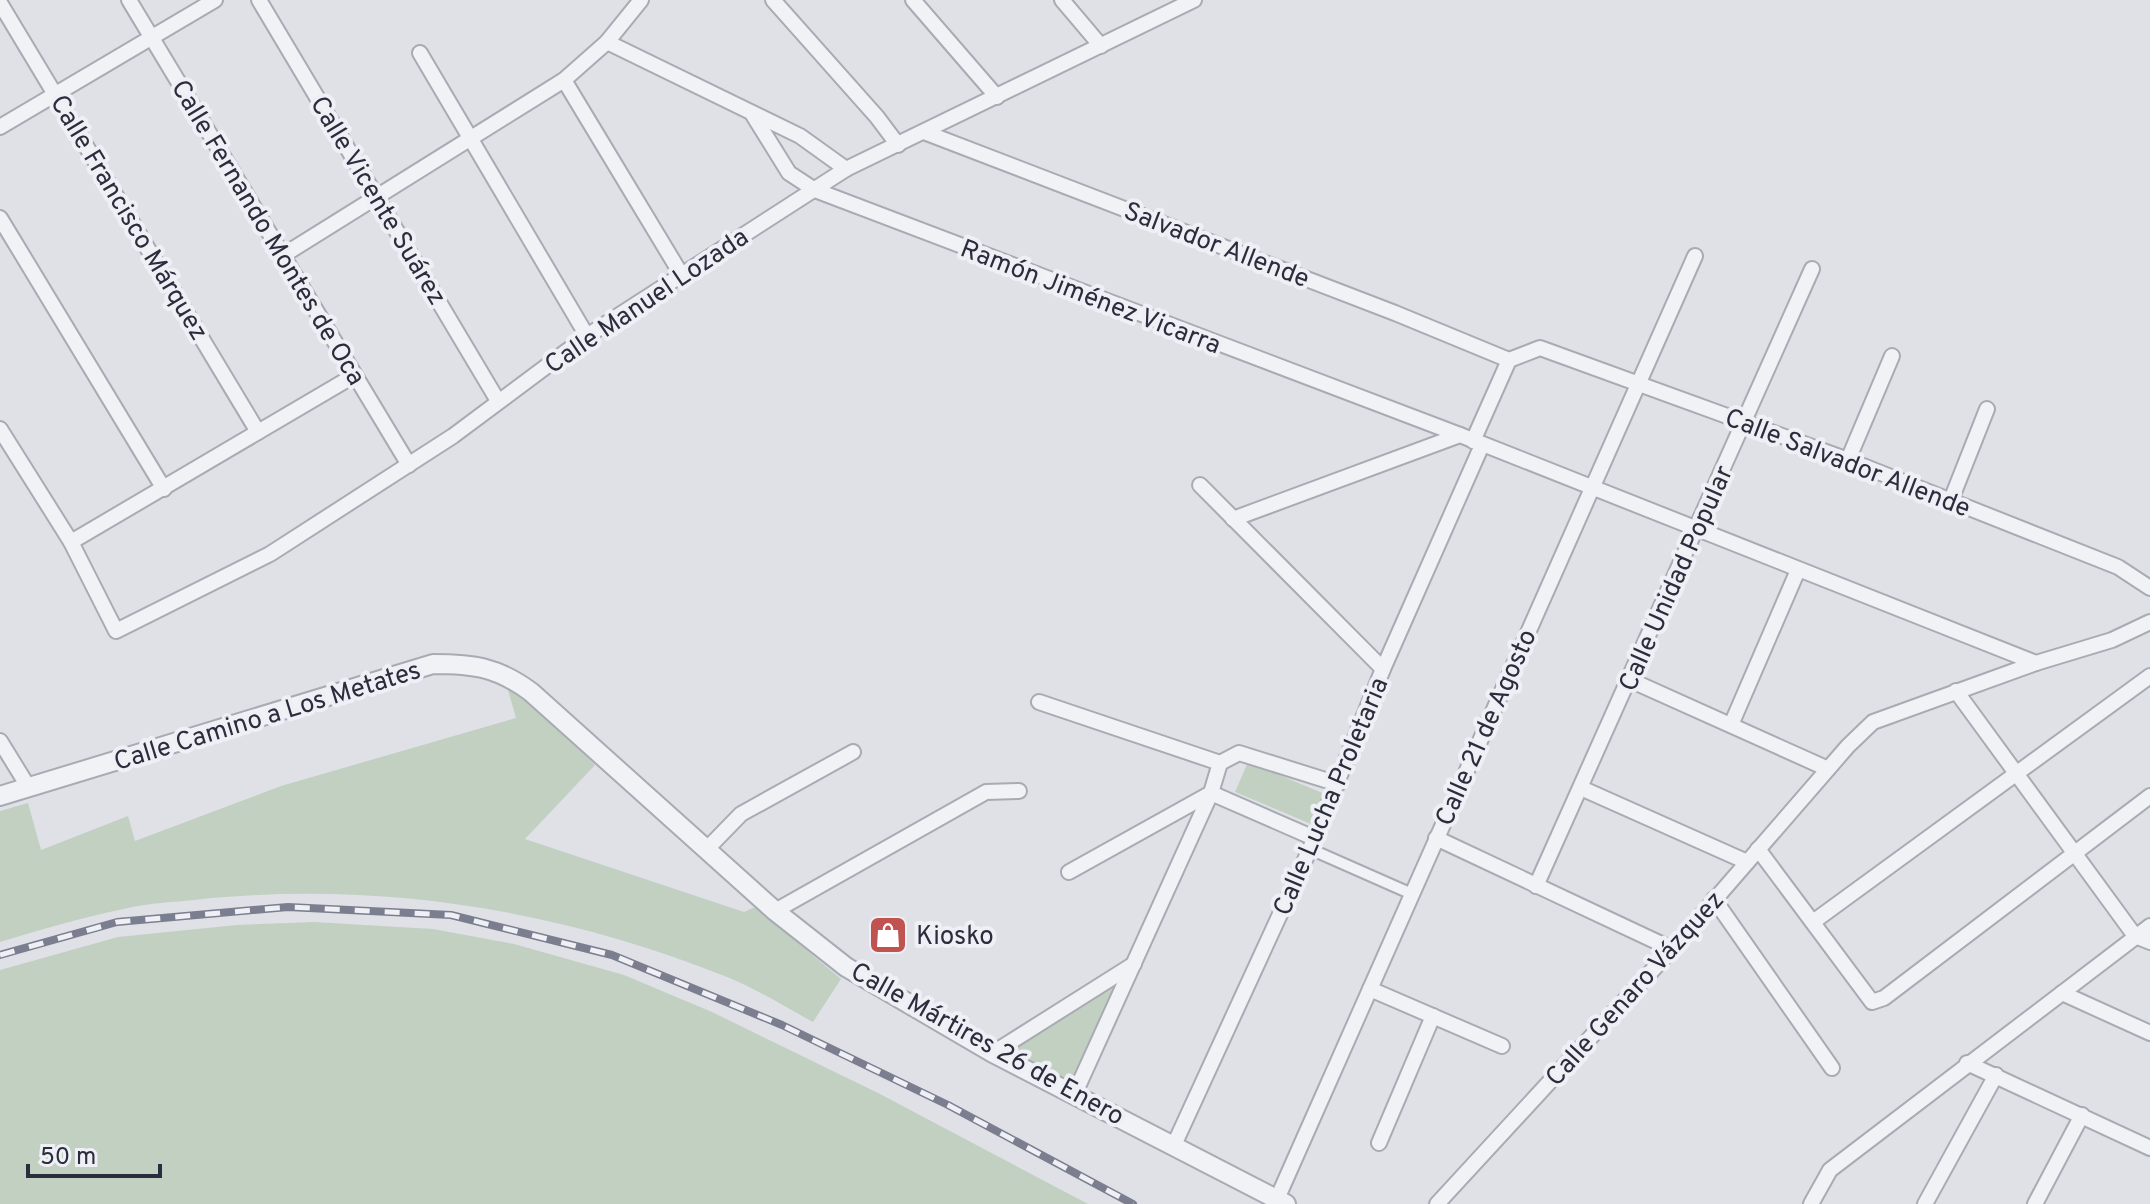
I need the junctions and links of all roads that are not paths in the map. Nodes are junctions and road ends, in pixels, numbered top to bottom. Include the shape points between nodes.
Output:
1 (129, 0) edge
2 (215, 0) edge
3 (259, 0) edge
4 (773, 0) edge
5 (913, 0) edge
6 (1062, 0) edge
7 (1194, 0) edge
8 (635, 2) edge
9 (0, 3) edge
10 (151, 37) junction
11 (607, 42) junction
12 (1101, 46) junction
13 (420, 53) dead end
14 (564, 80) junction
15 (56, 95) junction
16 (997, 97) junction
17 (753, 115) junction
18 (0, 127) edge
19 (924, 132) junction
20 (471, 138) junction
21 (898, 145) junction
22 (846, 169) junction
23 (815, 190) junction
24 (377, 197) junction
25 (0, 218) edge
26 (282, 256) junction
27 (1695, 256) dead end
28 (1812, 269) dead end
29 (681, 274) junction
30 (587, 336) junction
31 (1892, 356) dead end
32 (1509, 360) junction
33 (355, 375) junction
34 (1638, 382) junction
35 (498, 401) junction
36 (1987, 409) dead end
37 (1744, 422) junction
38 (0, 429) edge
39 (258, 432) junction
40 (1471, 440) junction
41 (1848, 460) junction
42 (409, 465) junction
43 (1200, 485) dead end
44 (1591, 488) junction
45 (164, 489) junction
46 (1951, 500) junction
47 (1233, 519) junction
48 (1696, 531) junction
49 (71, 542) junction
50 (1798, 570) junction
51 (2150, 588) edge
52 (2150, 622) edge
53 (2036, 663) junction
54 (1383, 669) junction
55 (2150, 676) edge
56 (1630, 680) junction
57 (1956, 691) junction
58 (531, 692) joint
59 (1039, 702) dead end
60 (1731, 725) junction
61 (0, 741) edge
62 (853, 752) dead end
63 (1220, 763) junction
64 (1828, 769) junction
65 (2018, 775) junction
66 (1338, 784) junction
67 (29, 788) junction
68 (1581, 788) junction
69 (1019, 791) dead end
70 (1211, 793) junction
71 (0, 796) edge
72 (2150, 796) edge
73 (1436, 838) junction
74 (1312, 844) junction
75 (707, 849) junction
76 (1758, 849) junction
77 (2074, 852) junction
78 (1747, 862) junction
79 (1069, 872) dead end
80 (1536, 886) junction
81 (1412, 894) junction
82 (1714, 899) junction
83 (775, 911) junction
84 (1813, 922) junction
85 (2150, 926) edge
86 (2135, 936) junction
87 (2150, 942) edge
88 (1672, 949) junction
89 (1134, 964) junction
90 (1370, 989) junction
91 (2062, 993) junction
92 (1433, 1016) junction
93 (2150, 1033) edge
94 (1502, 1046) dead end
95 (993, 1053) junction
96 (1967, 1063) junction
97 (1832, 1068) dead end
98 (1996, 1075) junction
99 (1075, 1093) junction
100 (2082, 1115) junction
101 (1379, 1143) dead end
102 (1174, 1145) junction
103 (2150, 1148) edge
104 (1282, 1202) edge
105 (1437, 1204) edge
106 (1811, 1204) edge
107 (1925, 1204) edge
108 (2035, 1204) edge

1 - 10 street, Calle Fernando Montes de Oca
2 - 10 street
3 - 24 street, Calle Vicente Suárez
4 - 21 street
5 - 16 street
6 - 12 street
7 - 12 street, Calle Manuel Lozada
8 - 11 street
9 - 15 street, Calle Francisco Márquez
10 - 15 street
10 - 26 street, Calle Fernando Montes de Oca
11 - 14 street
11 - 17 street
12 - 16 street, Calle Manuel Lozada
13 - 20 street
14 - 20 street
14 - 29 street
15 - 18 street
15 - 39 street, Calle Francisco Márquez
16 - 19 street, Calle Manuel Lozada
17 - 22 street via 800,136
17 - 23 street, Ramón Jiménez Vicarra via 789,173
19 - 21 street, Calle Manuel Lozada
19 - 32 street, Salvador Allende
20 - 24 street
20 - 30 street
21 - 22 street, Calle Manuel Lozada
22 - 23 street, Calle Manuel Lozada
23 - 29 street, Calle Manuel Lozada
23 - 40 street, Ramón Jiménez Vicarra
24 - 26 street
24 - 35 street, Calle Vicente Suárez
25 - 45 street
26 - 33 street, Calle Fernando Montes de Oca
27 - 34 street, Calle 21 de Agosto
28 - 37 street, Calle Unidad Popular
29 - 30 street, Calle Manuel Lozada
30 - 35 street, Calle Manuel Lozada
31 - 41 street
32 - 34 street, Calle Salvador Allende via 1540,348
32 - 40 street, Calle Lucha Proletaria
33 - 39 street
33 - 42 street, Calle Fernando Montes de Oca
34 - 37 street, Calle Salvador Allende
34 - 44 street, Calle 21 de Agosto
35 - 42 street, Calle Manuel Lozada
36 - 46 street
37 - 41 street, Calle Salvador Allende
37 - 48 street, Calle Unidad Popular
38 - 49 street
39 - 45 street
40 - 44 street, Ramón Jiménez Vicarra
40 - 47 street
40 - 54 street, Calle Lucha Proletaria
41 - 46 street, Calle Salvador Allende
42 - 49 street, Calle Manuel Lozada via 270,554 116,631
43 - 47 street
44 - 48 street, Ramón Jiménez Vicarra
44 - 73 street, Calle 21 de Agosto
45 - 49 street
46 - 51 street, Calle Salvador Allende via 2118,567
47 - 54 street
48 - 50 street, Ramón Jiménez Vicarra
48 - 56 street, Calle Unidad Popular
50 - 53 street, Ramón Jiménez Vicarra
50 - 60 street
52 - 53 street via 2112,640
53 - 57 street
54 - 66 street, Calle Lucha Proletaria
55 - 65 street
56 - 60 street
56 - 68 street, Calle Unidad Popular
57 - 64 street, Calle Genaro Vázquez via 1873,722
57 - 65 street
58 - 67 street, Calle Camino a Los Metates via 494,669 433,664
58 - 75 street, Calle Mártires 26 de Enero
59 - 63 street
60 - 64 street
61 - 67 street
62 - 75 street via 741,814
63 - 66 street via 1239,753
63 - 70 street
64 - 76 street, Calle Genaro Vázquez
65 - 77 street
65 - 84 street
66 - 74 street, Calle Lucha Proletaria
67 - 71 street, Calle Camino a Los Metates
68 - 78 street
68 - 80 street, Calle Unidad Popular
69 - 83 street via 986,792
70 - 74 street
70 - 79 street
70 - 89 street
72 - 77 street
73 - 80 street
73 - 81 street, Calle 21 de Agosto
74 - 81 street
74 - 102 street, Calle Lucha Proletaria
75 - 83 street, Calle Mártires 26 de Enero
76 - 78 street, Calle Genaro Vázquez
76 - 84 street
77 - 84 street via 1872,1002
77 - 86 street
78 - 82 street, Calle Genaro Vázquez
80 - 88 street
81 - 90 street, Calle 21 de Agosto
82 - 88 street, Calle Genaro Vázquez
82 - 97 street
83 - 95 street, Calle Mártires 26 de Enero via 846,967
85 - 86 street
86 - 87 street
86 - 91 street
88 - 105 street, Calle Genaro Vázquez
89 - 95 street
89 - 99 street
90 - 92 street
90 - 104 street, Calle 21 de Agosto
91 - 93 street
91 - 96 street
92 - 94 street
92 - 101 street
95 - 99 street, Calle Mártires 26 de Enero
96 - 98 street
96 - 106 street via 1830,1170
98 - 100 street
98 - 107 street
99 - 102 street, Calle Mártires 26 de Enero
100 - 103 street
100 - 108 street
102 - 104 street, Calle Mártires 26 de Enero

